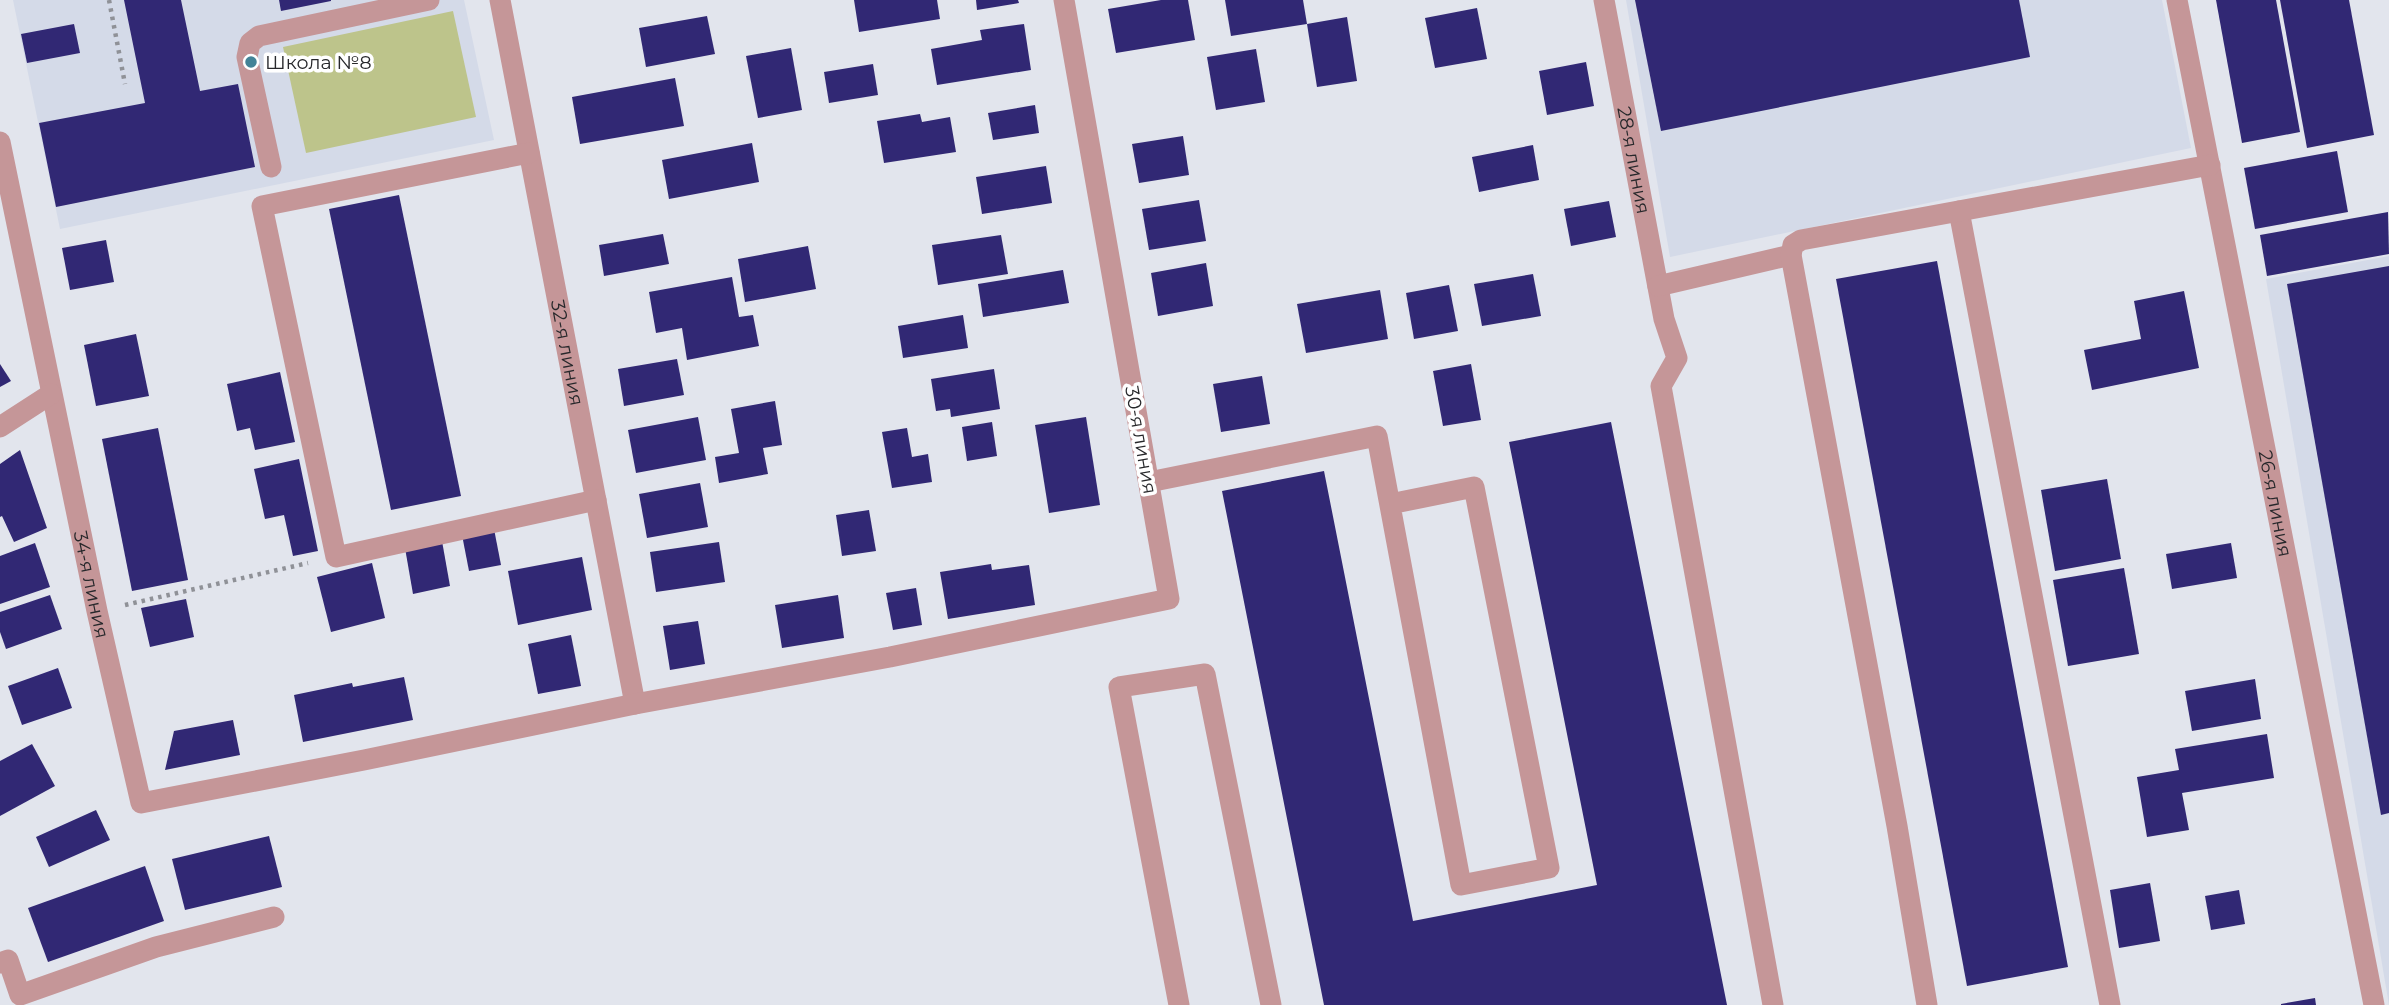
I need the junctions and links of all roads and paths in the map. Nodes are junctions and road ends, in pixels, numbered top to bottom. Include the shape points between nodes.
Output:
1 (109, 0) edge
2 (429, 0) edge
3 (500, 0) edge
4 (1064, 0) edge
5 (1604, 0) edge
6 (2177, 0) edge
7 (399, 3) edge
8 (125, 84) dead end
9 (0, 142) edge
10 (529, 153) junction
11 (2210, 165) junction
12 (271, 167) dead end
13 (1959, 211) junction
14 (1791, 255) junction
15 (1658, 286) junction
16 (51, 394) junction
17 (0, 427) edge
18 (1149, 482) junction
19 (596, 500) junction
20 (1390, 504) junction
21 (336, 557) junction
22 (97, 611) junction
23 (635, 704) junction
24 (274, 917) dead end
25 (0, 963) edge
26 (1179, 1005) edge
27 (1271, 1005) edge
28 (1773, 1005) edge
29 (1927, 1005) edge
30 (2110, 1005) edge
31 (2374, 1005) edge

1 - 8 path
2 - 7 street
3 - 10 street, 32-я линия
4 - 18 street, 30-я линия
5 - 15 street, 28-я линия
6 - 11 street, 26-я линия
7 - 12 street via 259,36 250,43 247,57
9 - 16 street, 34-я линия
10 - 19 street, 32-я линия
10 - 21 street via 262,205
11 - 13 street
11 - 31 street, 26-я линия
13 - 14 street via 1801,240 1793,245
13 - 30 street
14 - 15 street
14 - 29 street
15 - 28 street, 28-я линия via 1677,358 1661,386
16 - 17 street
16 - 22 street, 34-я линия
18 - 20 street via 1377,436
18 - 23 street, 30-я линия via 1169,600
19 - 21 street
19 - 23 street, 32-я линия
20 - 20 street via 1461,885 1549,868 1474,487
21 - 22 path
22 - 23 street, 34-я линия via 141,803
24 - 25 street via 156,947 20,995 8,960
26 - 27 street via 1119,687 1205,674

